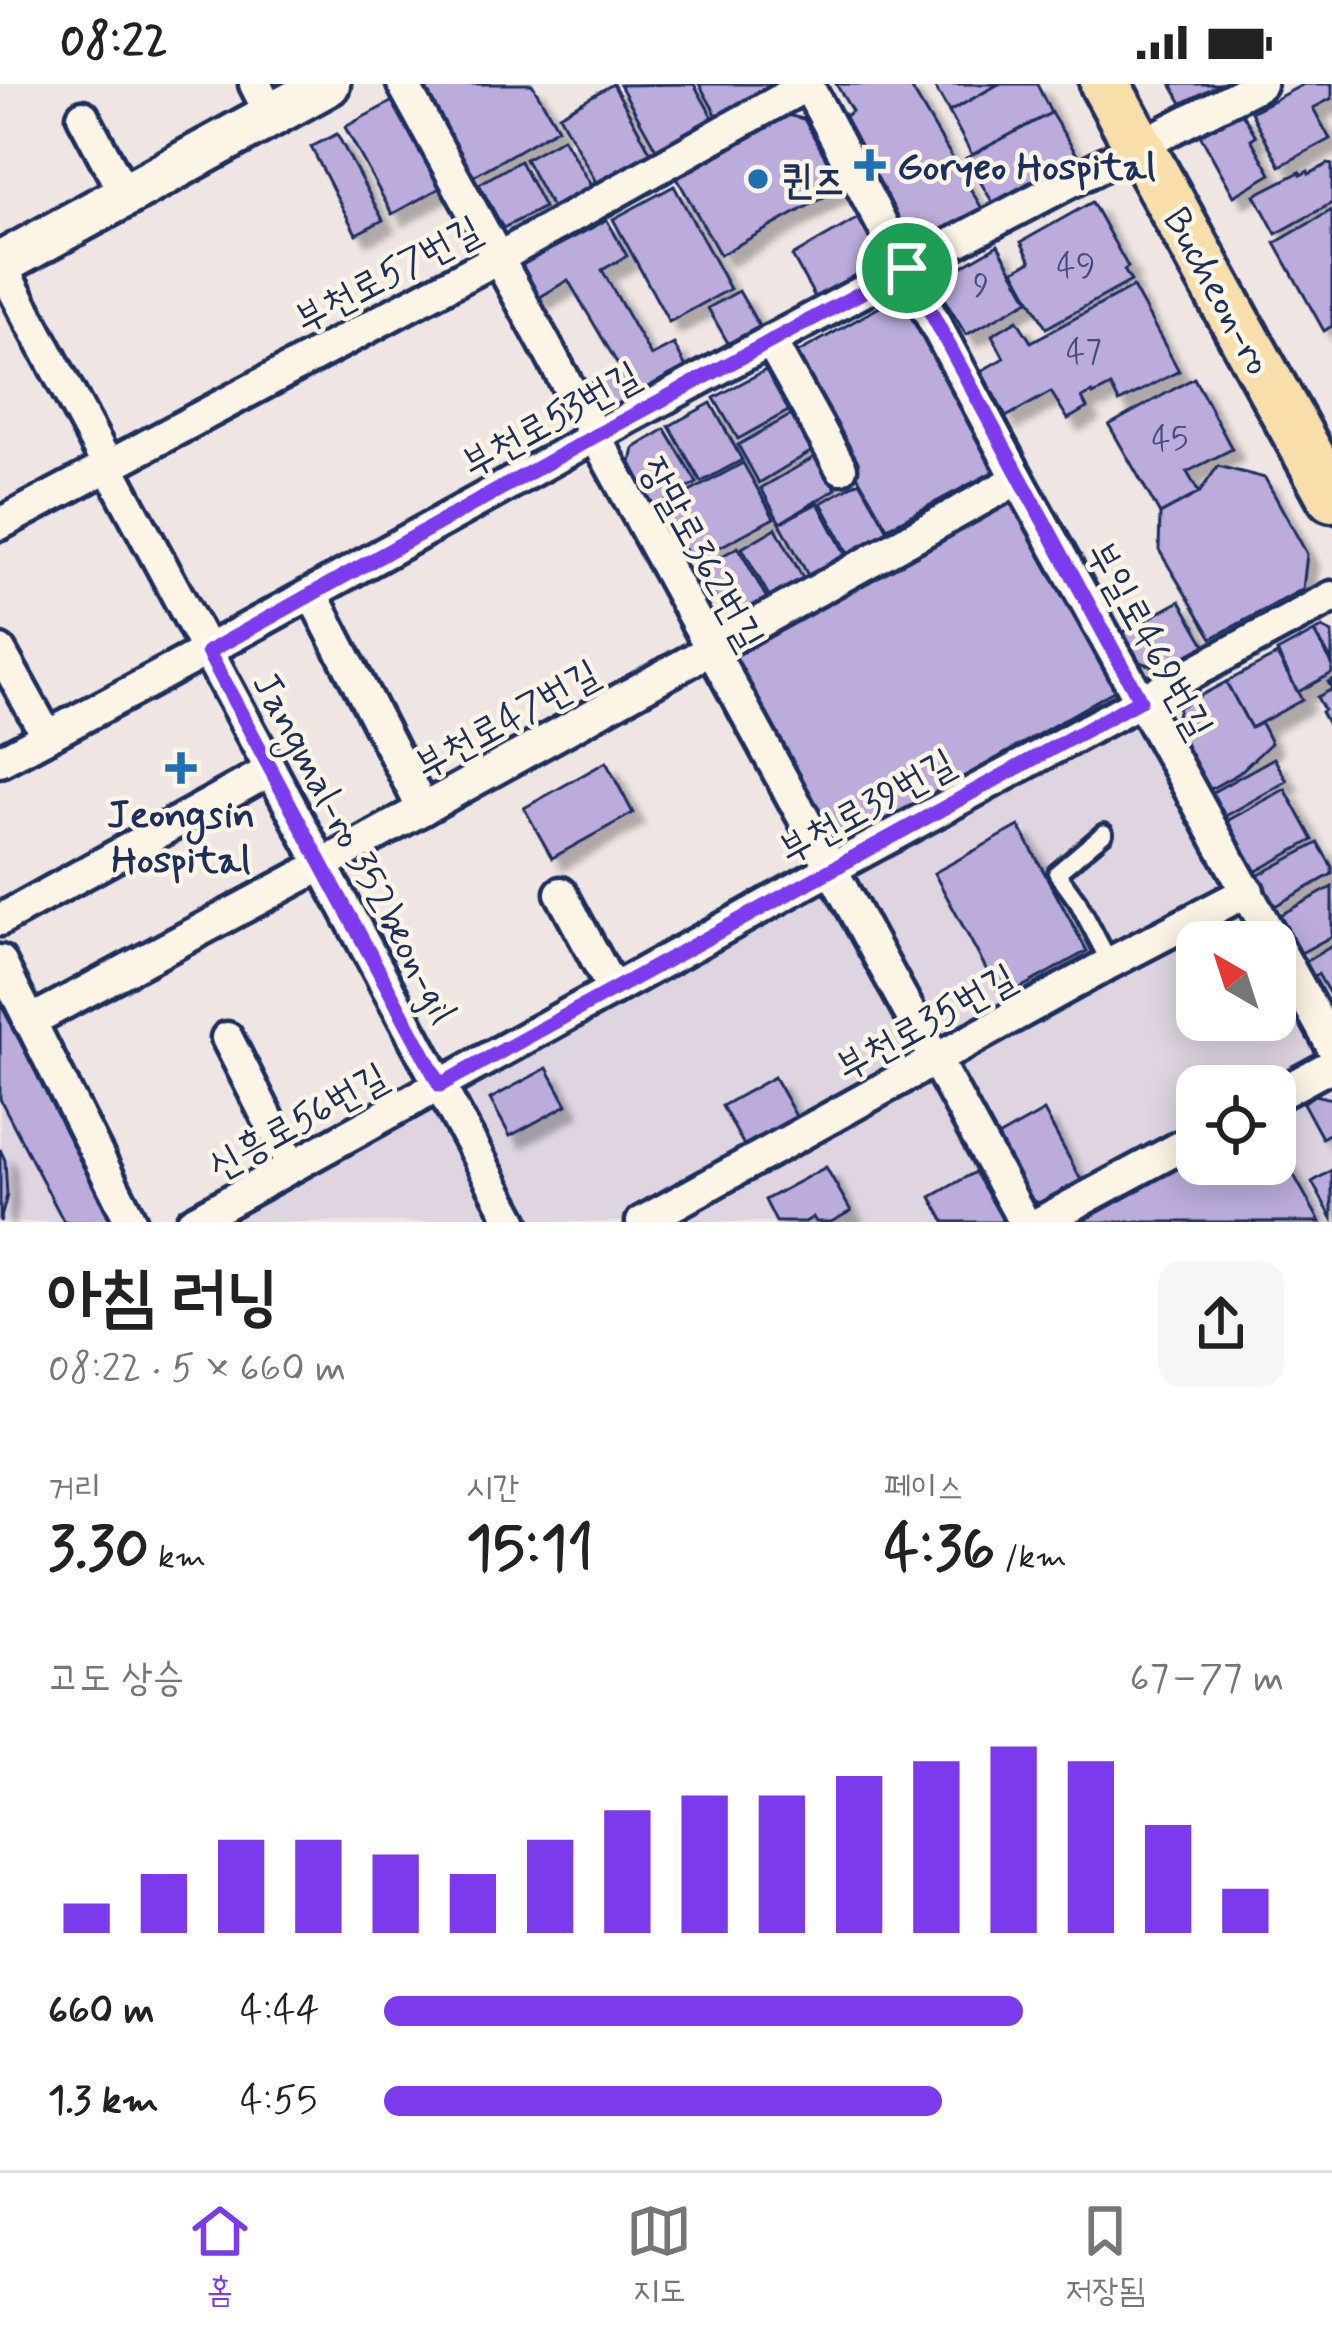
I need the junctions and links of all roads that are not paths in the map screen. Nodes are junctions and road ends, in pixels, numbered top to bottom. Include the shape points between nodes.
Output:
1 (328, 84) edge
2 (403, 84) edge
3 (807, 84) edge
4 (1105, 84) edge
5 (1260, 84) edge
6 (263, 100) edge
7 (83, 116) dead end
8 (1139, 146) junction
9 (125, 195) junction
10 (498, 258) junction
11 (0, 264) edge
12 (907, 268) junction
13 (771, 342) junction
14 (595, 436) junction
15 (108, 466) junction
16 (841, 468) dead end
17 (1018, 479) junction
18 (1332, 497) edge
19 (0, 524) edge
20 (312, 594) junction
21 (1332, 597) edge
22 (711, 648) junction
23 (0, 651) edge
24 (208, 652) junction
25 (1140, 700) junction
26 (47, 736) junction
27 (0, 761) edge
28 (271, 770) junction
29 (423, 809) junction
30 (1105, 832) dead end
31 (322, 865) junction
32 (831, 869) junction
33 (1248, 891) junction
34 (561, 893) dead end
35 (0, 920) edge
36 (0, 961) edge
37 (1110, 963) junction
38 (613, 990) junction
39 (29, 1022) junction
40 (227, 1038) dead end
41 (1332, 1046) edge
42 (935, 1060) junction
43 (1332, 1065) edge
44 (440, 1085) junction
45 (1296, 1085) edge
46 (1176, 1149) edge
47 (292, 1166) junction
48 (131, 1222) edge
49 (192, 1222) edge
50 (513, 1222) edge
51 (642, 1222) edge
52 (1024, 1222) edge
53 (1042, 1222) edge

1 - 6 street
2 - 10 street, 장말로362번길
3 - 10 street, 부천로57번길
3 - 12 street, 부일로469번길
4 - 8 main road, Bucheon-ro
5 - 8 street, 부천로53번길
6 - 9 street
7 - 9 street
8 - 12 street, 부천로53번길
8 - 18 main road, Bucheon-ro
9 - 11 street
10 - 14 street, 장말로362번길
10 - 15 street, 부천로57번길
11 - 15 street, Jangmal-ro 352beon-gil
12 - 13 street, 부천로53번길
12 - 17 street, 부일로469번길
13 - 14 street, 부천로53번길
13 - 16 street
14 - 20 street, 부천로53번길
14 - 22 street, 장말로362번길
15 - 19 street, 부천로57번길
15 - 24 street, Jangmal-ro 352beon-gil
17 - 22 street, 부천로47번길
17 - 25 street, 부일로469번길
20 - 24 street, 부천로53번길
20 - 29 street
21 - 25 street, 부천로39번길
22 - 29 street, 부천로47번길
22 - 32 street, 장말로362번길
23 - 26 street
24 - 26 street, 부천로53번길
24 - 28 street, Jangmal-ro 352beon-gil
25 - 32 street, 부천로39번길
25 - 33 street, 부일로469번길
26 - 27 street, 부천로53번길
28 - 31 street, Jangmal-ro 352beon-gil
28 - 35 street
29 - 31 street, 부천로47번길
30 - 37 lane via 1057,873
31 - 39 street, 부천로47번길
31 - 44 street, Jangmal-ro 352beon-gil
32 - 38 street, 부천로39번길
32 - 42 street, 장말로362번길
33 - 37 street, 부천로35번길
33 - 41 street, 부일로469번길
34 - 38 street
36 - 39 street
37 - 42 street, 부천로35번길
38 - 44 street, 부천로39번길
39 - 48 street
40 - 47 street
42 - 51 street, 부천로35번길
42 - 52 street, 장말로362번길
43 - 45 street
44 - 47 street, 신흥로56번길
44 - 50 street, Jangmal-ro 352beon-gil
46 - 53 street
47 - 49 street, 신흥로56번길

